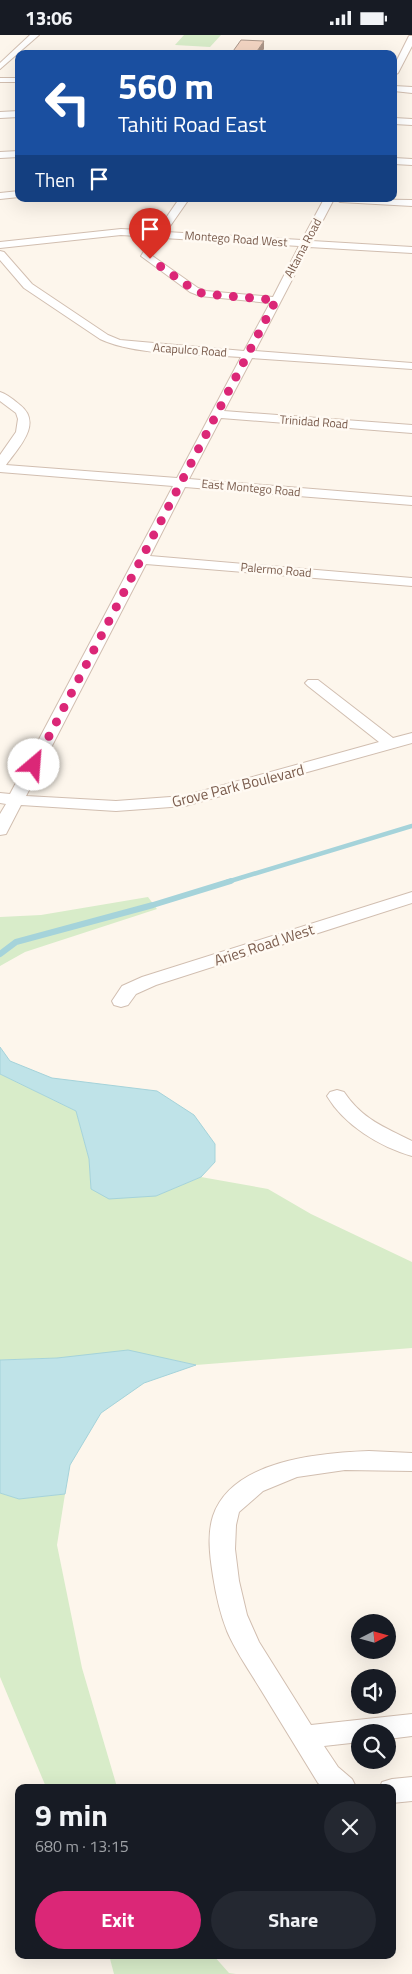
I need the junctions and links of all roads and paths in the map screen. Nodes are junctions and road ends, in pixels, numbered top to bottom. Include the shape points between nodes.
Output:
1 (35, 35) edge
2 (412, 38) edge
3 (19, 50) edge
4 (15, 53) edge
5 (0, 67) edge
6 (397, 67) edge
7 (0, 79) edge
8 (15, 80) edge
9 (397, 89) edge
10 (412, 89) edge
11 (15, 114) edge
12 (0, 115) edge
13 (397, 121) edge
14 (412, 122) edge
15 (15, 154) edge
16 (0, 155) edge
17 (397, 161) edge
18 (412, 162) edge
19 (15, 194) edge
20 (0, 195) edge
21 (182, 202) edge
22 (327, 202) edge
23 (394, 202) edge
24 (412, 203) edge
25 (159, 234) junction
26 (306, 243) junction
27 (0, 245) edge
28 (412, 250) edge
29 (0, 254) edge
30 (276, 300) junction
31 (248, 354) junction
32 (412, 365) edge
33 (0, 396) edge
34 (217, 414) junction
35 (412, 429) edge
36 (0, 466) edge
37 (180, 482) junction
38 (412, 501) edge
39 (140, 559) junction
40 (412, 582) edge
41 (314, 683) dead end
42 (412, 738) edge
43 (391, 744) junction
44 (8, 799) edge
45 (0, 830) edge
46 (412, 897) edge
47 (121, 1001) dead end
48 (337, 1096) dead end
49 (412, 1149) edge
50 (412, 1463) edge
51 (245, 1491) joint
52 (412, 1725) edge
53 (303, 1737) junction
54 (338, 1784) edge
55 (412, 1789) edge
56 (396, 1791) edge

1 - 3 street
2 - 6 street
4 - 5 street
7 - 8 street
9 - 10 street
11 - 12 street
13 - 14 street
15 - 16 street
17 - 18 street
19 - 20 street
21 - 25 street
22 - 26 street, Altama Road
23 - 24 street
25 - 26 street, Montego Road West
25 - 27 street, Montego Road West via 110,233
25 - 30 street via 146,256 194,290 216,296
26 - 28 street, Montego Road West
26 - 30 street, Altama Road
29 - 31 street, Acapulco Road via 28,286 117,343
30 - 31 street, Altama Road
31 - 32 street, Acapulco Road
31 - 34 street, Altama Road
33 - 36 street via 26,420 25,429
34 - 35 street, Trinidad Road
34 - 37 street, Altama Road
36 - 37 street, East Montego Road
37 - 38 street, East Montego Road
37 - 39 street, Altama Road
39 - 40 street, Palermo Road
39 - 44 street, Altama Road
41 - 43 street
42 - 43 street, Grove Park Boulevard
43 - 44 street, Grove Park Boulevard via 185,801 108,807
44 - 45 street, Altama Road
46 - 47 street, Aries Road West via 149,981 129,990
48 - 49 street via 342,1107 355,1120
50 - 51 street via 367,1461 296,1468 269,1477
51 - 53 street via 229,1509 223,1528 222,1551 234,1613 244,1638
52 - 53 street
53 - 54 street via 328,1775
55 - 56 street

